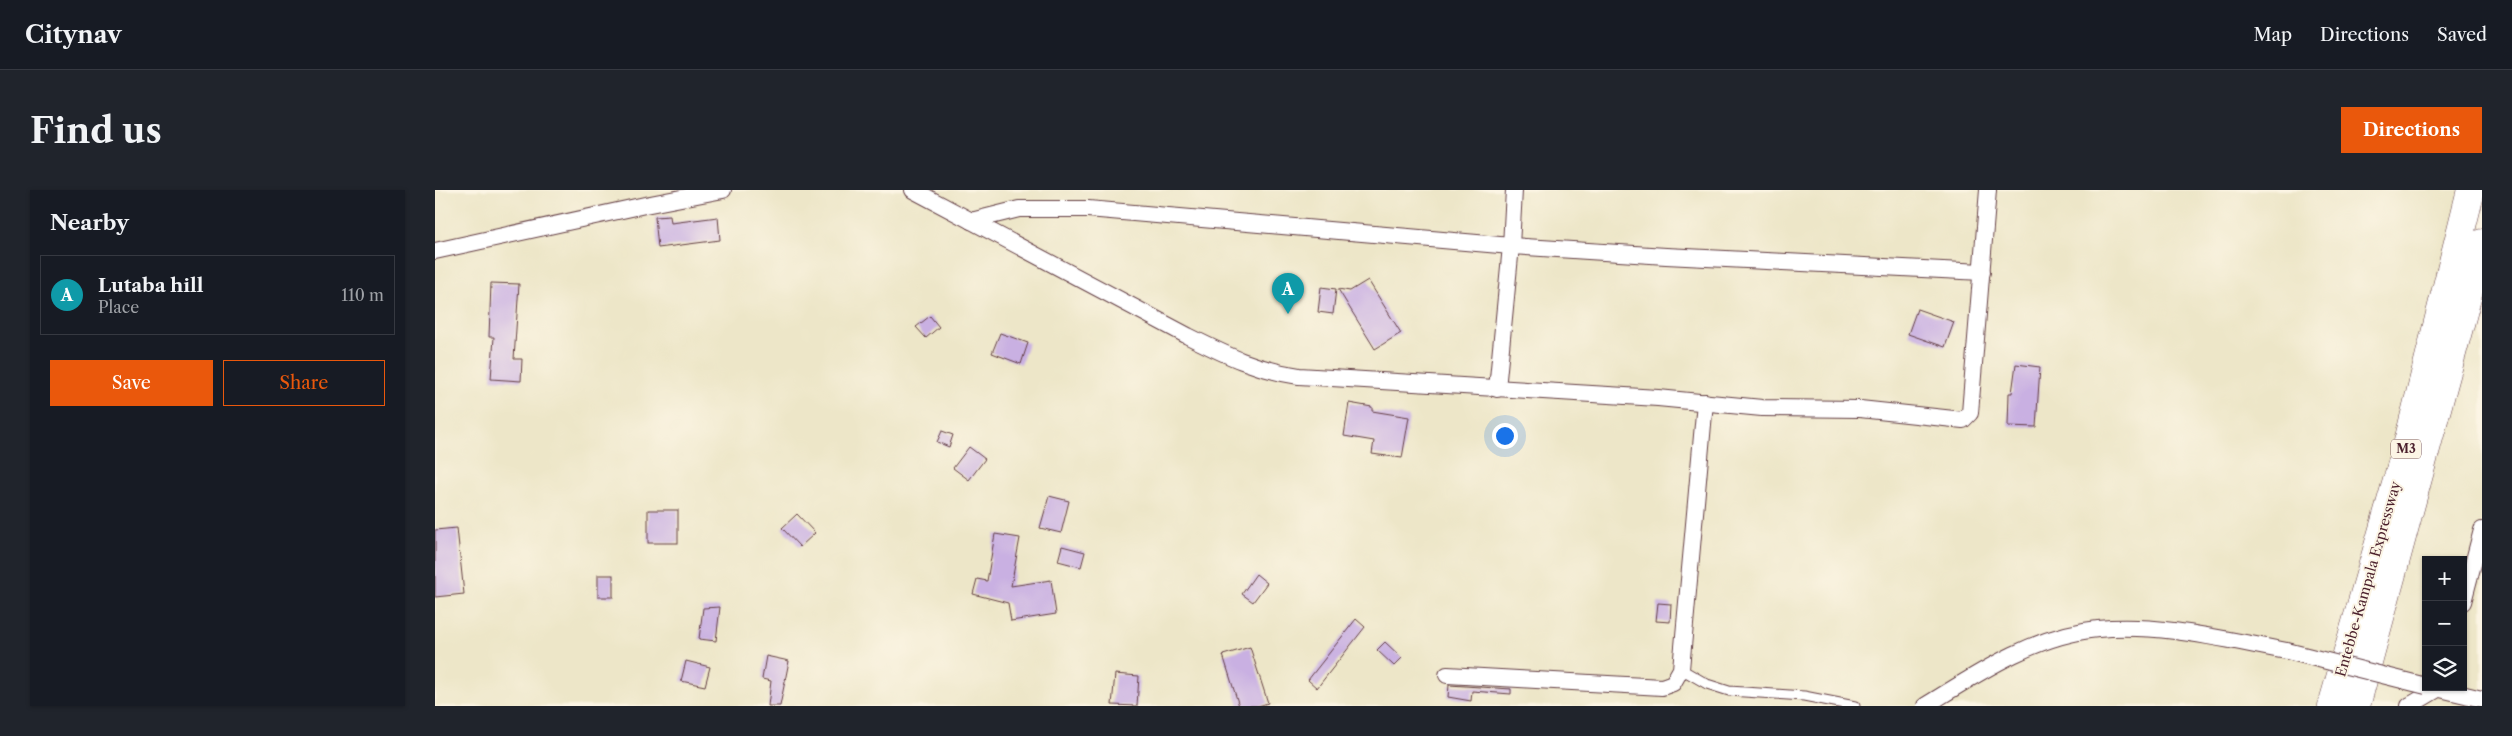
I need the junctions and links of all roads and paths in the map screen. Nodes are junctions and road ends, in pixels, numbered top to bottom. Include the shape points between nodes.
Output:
1 (723, 190) edge
2 (913, 190) edge
3 (1514, 190) edge
4 (1988, 190) edge
5 (2471, 190) edge
6 (971, 221) junction
7 (2482, 243) edge
8 (1511, 246) junction
9 (435, 252) edge
10 (1982, 272) junction
11 (1497, 389) junction
12 (1705, 402) junction
13 (2482, 530) edge
14 (2463, 601) edge
15 (1681, 669) junction
16 (1447, 675) dead end
17 (2422, 684) edge
18 (2430, 691) edge
19 (2449, 691) edge
20 (2482, 700) edge
21 (1855, 706) edge
22 (1925, 706) edge
23 (2332, 706) edge
24 (2356, 706) edge
25 (2409, 706) edge

1 - 9 street
2 - 6 street
3 - 8 street
4 - 10 street
5 - 23 highway, Entebbe-Kampala Expressway / M3 via 2407,446
6 - 8 street via 1019,209 1089,208
6 - 11 street via 1187,336 1267,371
7 - 24 highway, Entebbe-Kampala Expressway / M3
8 - 10 street
8 - 11 street
10 - 12 street via 1970,413 1963,420 1860,409 1762,408
11 - 12 street
12 - 15 street
13 - 14 street
15 - 16 street via 1673,683 1662,687
15 - 21 lane via 1707,684 1729,691 1803,696
17 - 22 street, bridge via 2287,651 2145,628 2097,629 2061,637 2010,655
18 - 25 street
19 - 20 street

